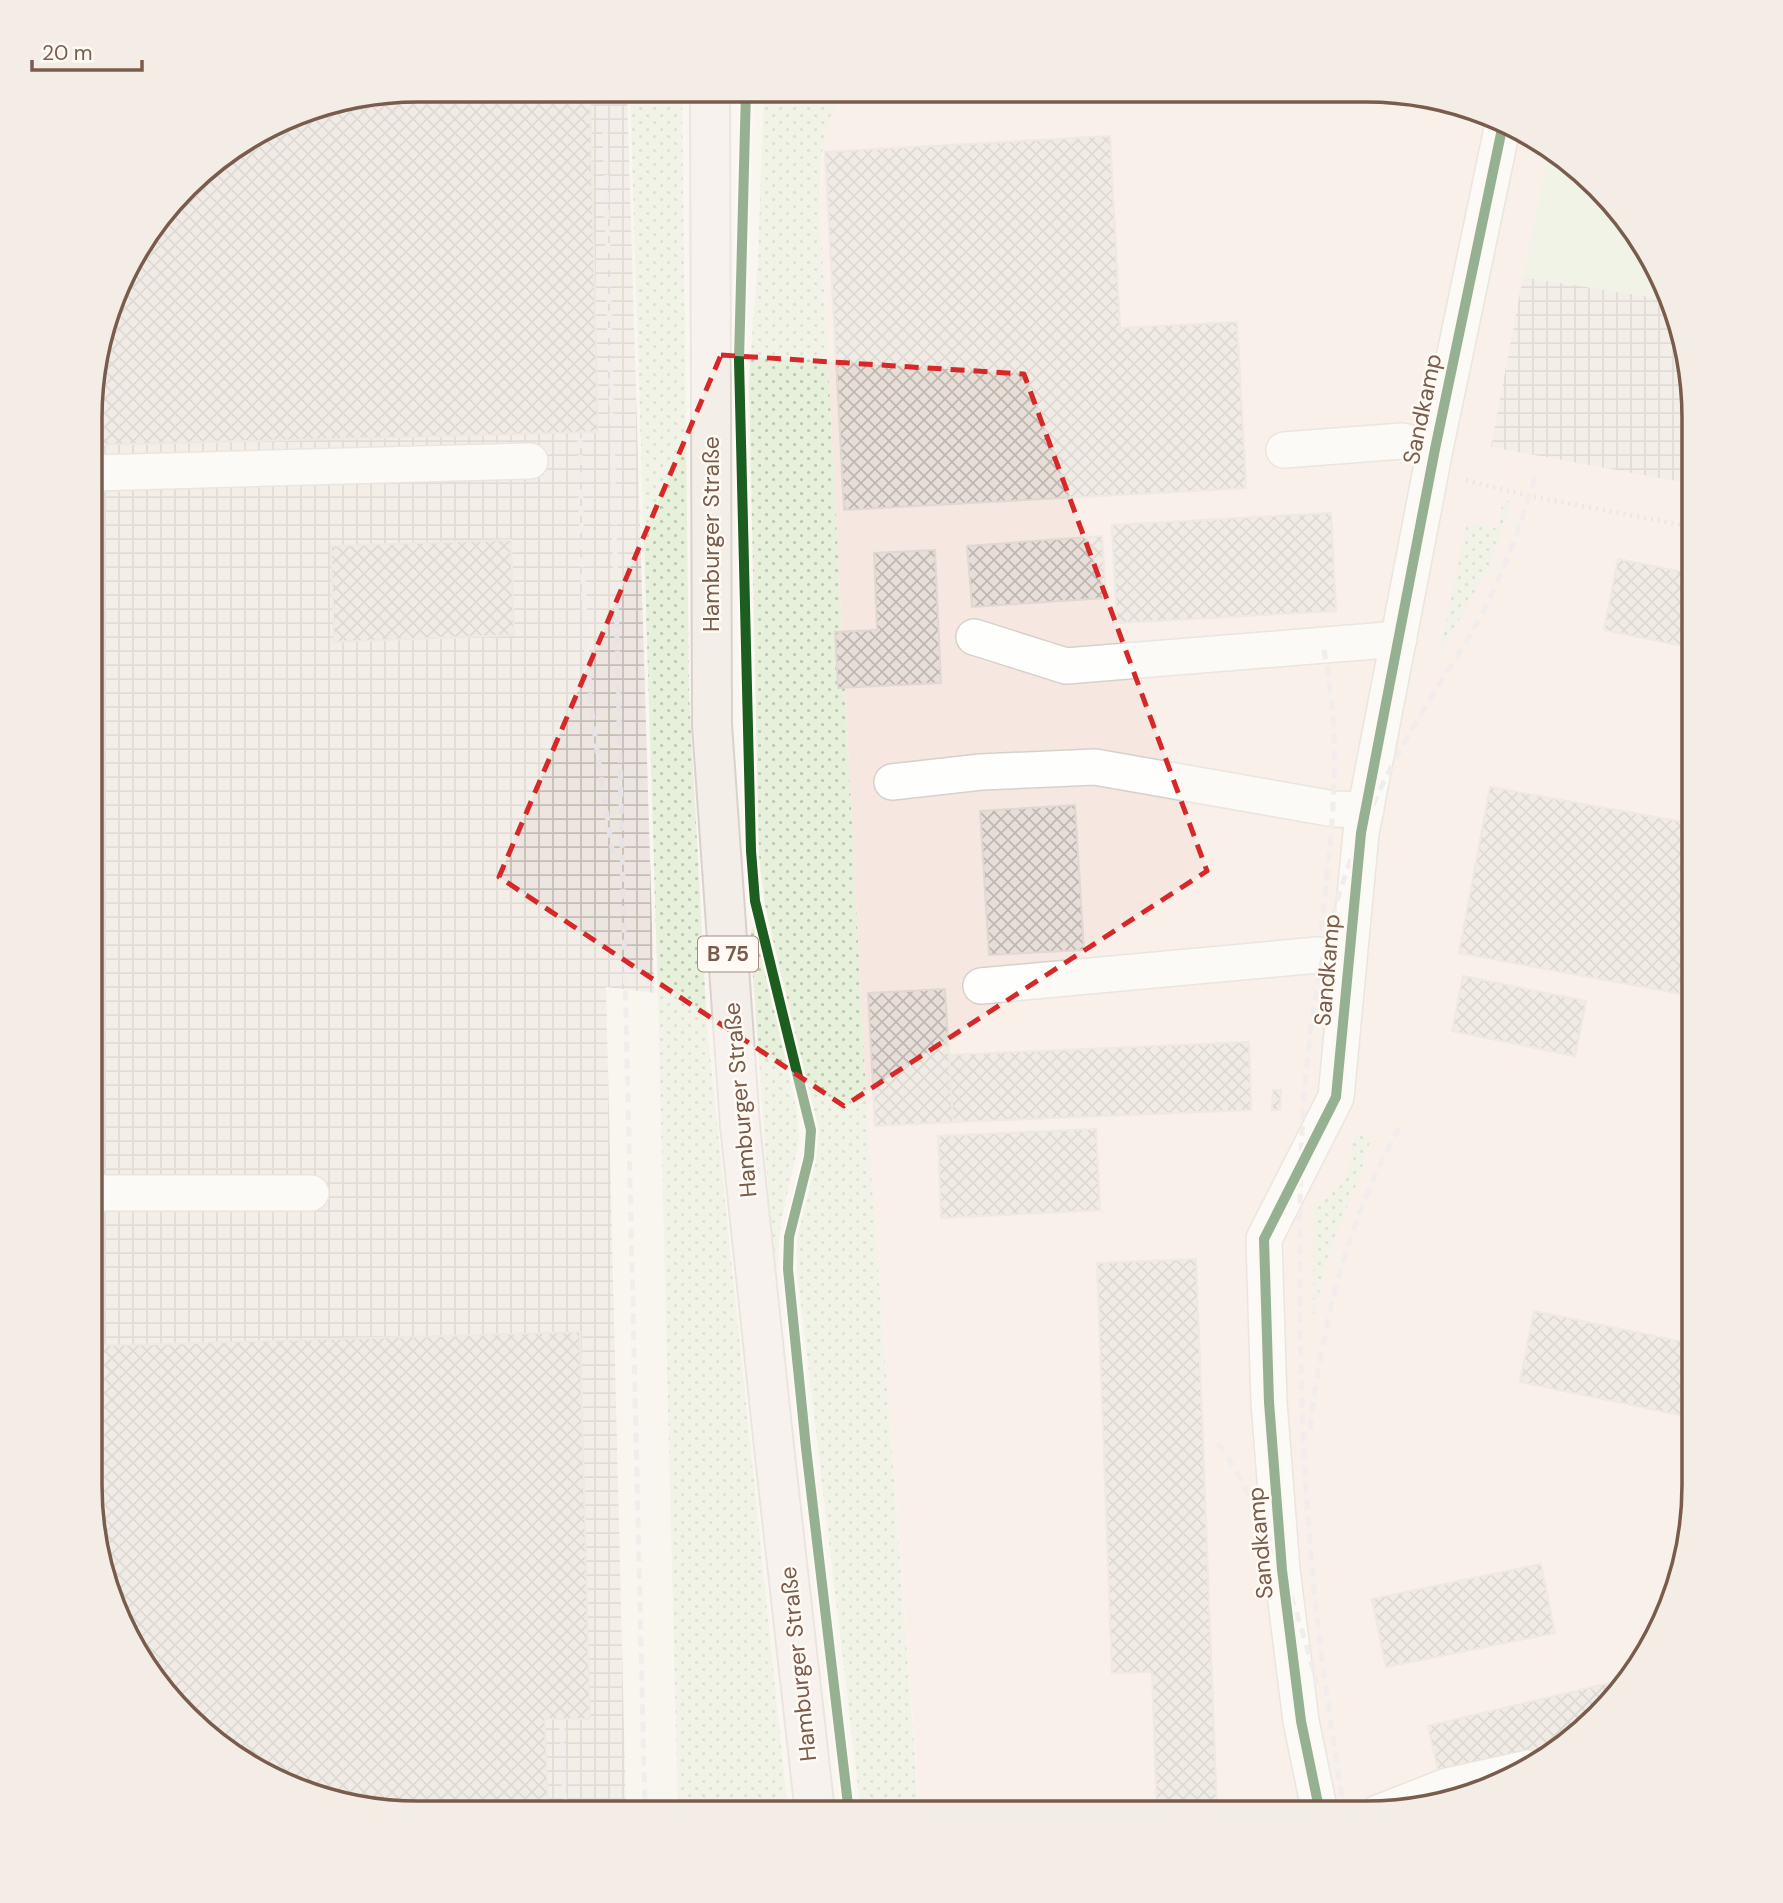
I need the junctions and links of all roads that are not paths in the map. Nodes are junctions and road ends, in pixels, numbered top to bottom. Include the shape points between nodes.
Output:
1 (710, 102) edge
2 (1501, 132) edge
3 (1284, 450) dead end
4 (1433, 460) junction
5 (530, 461) dead end
6 (102, 473) edge
7 (974, 637) dead end
8 (1399, 639) junction
9 (892, 782) dead end
10 (1366, 810) junction
11 (1349, 960) junction
12 (981, 986) dead end
13 (102, 1193) edge
14 (311, 1193) dead end
15 (1484, 1778) edge
16 (1421, 1796) edge
17 (814, 1801) edge
18 (1318, 1801) edge

1 - 17 main road, Hamburger Straße / B 75 via 712,725 740,1125
2 - 4 street, Sandkamp
3 - 4 street via 1402,441
4 - 8 street, Sandkamp
5 - 6 street
7 - 8 street via 1066,666
8 - 10 street, Sandkamp
9 - 10 street via 1096,767 1334,809
10 - 11 street, Sandkamp
11 - 12 street via 1318,955
11 - 18 street, Sandkamp via 1336,1097 1264,1239 1269,1402 1282,1570 1301,1721
13 - 14 street
15 - 16 street

